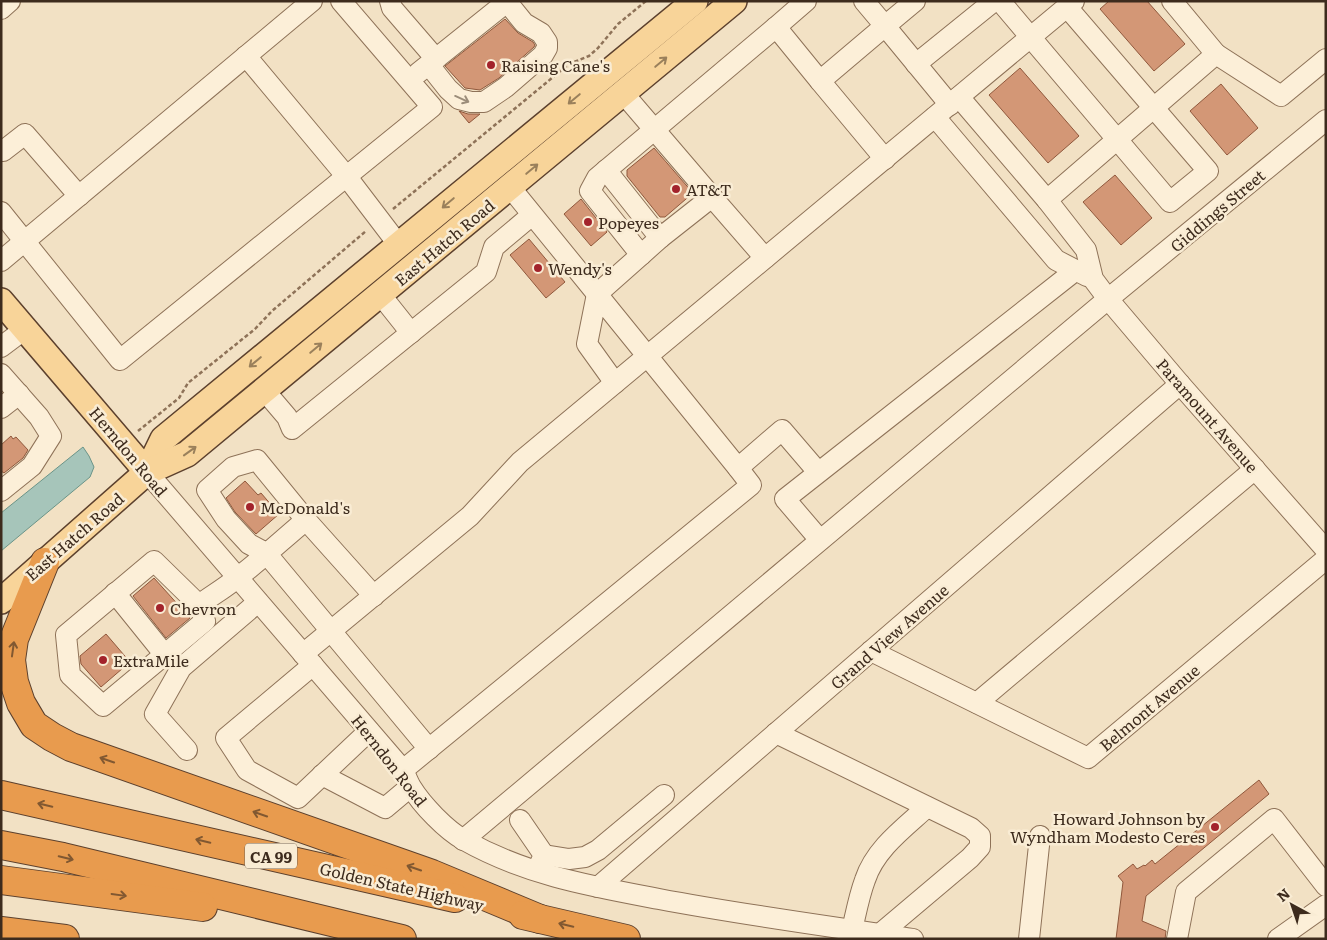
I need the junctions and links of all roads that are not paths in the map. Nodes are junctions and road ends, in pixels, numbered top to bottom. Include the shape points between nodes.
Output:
1 (10, 1) edge
2 (312, 1) edge
3 (341, 1) edge
4 (390, 1) edge
5 (695, 1) edge
6 (734, 1) edge
7 (806, 1) edge
8 (864, 1) edge
9 (915, 1) edge
10 (994, 1) edge
11 (1000, 1) edge
12 (1172, 1) edge
13 (507, 2) edge
14 (1071, 4) edge
15 (1, 9) edge
16 (885, 26) junction
17 (776, 27) junction
18 (1030, 38) junction
19 (1216, 54) junction
20 (246, 56) junction
21 (1326, 59) edge
22 (432, 62) junction
23 (916, 64) junction
24 (409, 81) junction
25 (820, 81) junction
26 (623, 93) junction
27 (948, 106) junction
28 (1155, 107) junction
29 (1326, 120) edge
30 (655, 129) junction
31 (1116, 140) junction
32 (3, 151) dead end
33 (885, 159) junction
34 (606, 170) junction
35 (346, 177) junction
36 (510, 187) junction
37 (79, 196) junction
38 (712, 196) junction
39 (1047, 200) junction
40 (1, 212) edge
41 (532, 215) junction
42 (660, 238) junction
43 (26, 241) junction
44 (398, 244) junction
45 (641, 254) junction
46 (765, 258) junction
47 (1, 261) edge
48 (1084, 274) junction
49 (380, 294) junction
50 (597, 294) junction
51 (1108, 299) junction
52 (1, 301) edge
53 (24, 329) junction
54 (411, 333) junction
55 (1, 347) edge
56 (648, 356) junction
57 (1, 374) edge
58 (615, 383) junction
59 (1180, 384) junction
60 (264, 390) junction
61 (19, 394) junction
62 (1, 408) edge
63 (738, 468) junction
64 (1255, 469) junction
65 (147, 472) junction
66 (818, 472) junction
67 (1, 491) edge
68 (306, 520) junction
69 (820, 540) junction
70 (1326, 550) edge
71 (266, 553) junction
72 (1326, 559) edge
73 (45, 562) junction
74 (238, 578) junction
75 (115, 593) junction
76 (374, 596) junction
77 (1, 601) edge
78 (258, 602) junction
79 (199, 605) junction
80 (330, 632) junction
81 (871, 651) junction
82 (165, 655) junction
83 (308, 660) junction
84 (977, 704) junction
85 (369, 731) junction
86 (776, 733) junction
87 (187, 750) dead end
88 (429, 750) junction
89 (322, 775) junction
90 (407, 778) junction
91 (664, 794) dead end
92 (1, 795) edge
93 (927, 807) junction
94 (520, 820) dead end
95 (1040, 836) dead end
96 (463, 840) junction
97 (1, 845) edge
98 (598, 850) junction
99 (540, 864) junction
100 (616, 872) junction
101 (1, 880) edge
102 (1326, 886) edge
103 (598, 887) junction
104 (1326, 905) edge
105 (540, 919) junction
106 (852, 930) junction
107 (1, 931) edge
108 (880, 934) junction
109 (389, 936) edge
110 (65, 939) edge
111 (626, 939) edge
112 (913, 939) edge
113 (1029, 939) edge
114 (1177, 939) edge
115 (1278, 939) edge

1 - 15 street
2 - 20 street
3 - 24 street
4 - 22 street
5 -> 44 main road, East Hatch Road
26 -> 6 main road, East Hatch Road
7 - 17 street
8 - 16 street
9 - 16 street
10 - 23 street
11 - 18 street
12 - 19 street
13 - 22 street
22 -> 13 street via 458,99 484,102 506,87 543,56 547,48 541,33 524,23
14 - 18 street
14 - 28 street
16 - 23 street
16 - 25 street
17 - 25 street
17 - 30 street
18 - 27 street
18 - 31 street
19 - 21 street via 1281,96
19 - 28 street
20 - 35 street
20 - 37 street
22 - 24 street
23 - 27 street
24 - 35 street via 432,107
25 - 33 street
26 - 30 street
36 -> 26 main road, East Hatch Road
27 - 33 street
27 - 39 street
27 - 48 street via 1056,260
28 - 31 street
28 - 31 street via 1208,171 1170,202
29 - 51 street, Giddings Street
30 - 34 street
30 - 38 street
31 - 39 street
32 - 37 street via 25,134
33 - 46 street
34 - 42 street
34 - 45 street via 590,191
35 - 43 street via 120,360
35 - 44 street
36 - 41 street
36 - 49 main road, East Hatch Road
37 - 43 street
38 - 42 street
38 - 46 street
39 - 48 street via 1086,250
40 - 43 street
41 - 50 street
41 - 54 street via 494,247 486,272
42 - 45 street
43 - 47 street
44 -> 65 main road, East Hatch Road via 162,439
45 - 50 street
46 - 56 street
48 - 51 street, Paramount Avenue
48 - 66 street
49 - 54 street
60 -> 49 main road, East Hatch Road
50 - 56 street
50 - 58 street via 587,344
51 - 59 street, Paramount Avenue
51 - 69 street, Giddings Street
52 - 53 main road, Herndon Road
53 - 55 street
53 - 65 main road, Herndon Road
54 - 60 street via 292,429 287,417
56 - 58 street
56 - 63 street
57 - 61 street
58 - 76 street via 520,462 470,516
59 - 64 street, Paramount Avenue
59 - 81 street, Grand View Avenue
65 -> 60 main road, East Hatch Road via 187,454
61 - 62 street
61 - 67 street via 39,416 51,436 32,466
63 - 66 street via 782,430
63 - 88 street via 751,485
64 - 70 street, Paramount Avenue
64 - 84 street
65 - 73 main road, East Hatch Road
65 - 74 street, Herndon Road
66 - 69 street via 785,499
68 - 71 street
68 - 71 street via 257,460 233,467 207,490 226,520 250,544
68 - 76 street
69 - 96 street, Giddings Street
71 - 74 street
71 - 80 street
72 - 84 street, Belmont Avenue via 1088,758
73 - 77 main road, East Hatch Road
105 -> 73 highway via 432,874 71,747 34,725 20,703 11,660 14,639
74 - 78 street, Herndon Road
74 - 79 street
75 - 79 street via 154,561
75 - 82 street
75 - 82 street via 66,635 70,675 103,706
76 - 80 street
78 - 83 street, Herndon Road
78 - 87 street via 181,668 155,714
79 - 82 street via 206,621
80 - 83 street
80 - 88 street
81 - 84 street, Belmont Avenue
81 - 86 street, Grand View Avenue
83 - 85 street, Herndon Road
83 - 89 street via 226,738 247,770 298,798
85 - 89 street
85 - 90 street, Herndon Road
86 - 93 street
86 - 100 street, Grand View Avenue
88 - 90 street
89 - 90 street via 385,808
90 - 96 street, Herndon Road via 443,823
91 - 98 street
105 -> 92 highway, Golden State Highway / CA 99
93 - 106 street via 886,844 874,860 865,880
93 - 108 street via 971,828 980,836 980,846
94 - 99 street
95 - 113 street
96 - 99 street, Herndon Road via 507,862
97 -> 109 highway
98 - 99 street via 585,857
98 - 100 street
99 - 103 street, Herndon Road
100 - 103 street, Grand View Avenue
101 -> 109 highway
102 - 114 street via 1274,819 1186,892
103 - 106 street, Herndon Road
104 - 115 street
111 -> 105 highway, Golden State Highway / CA 99
106 - 108 street, Herndon Road
107 - 110 highway
108 - 112 street, Herndon Road

